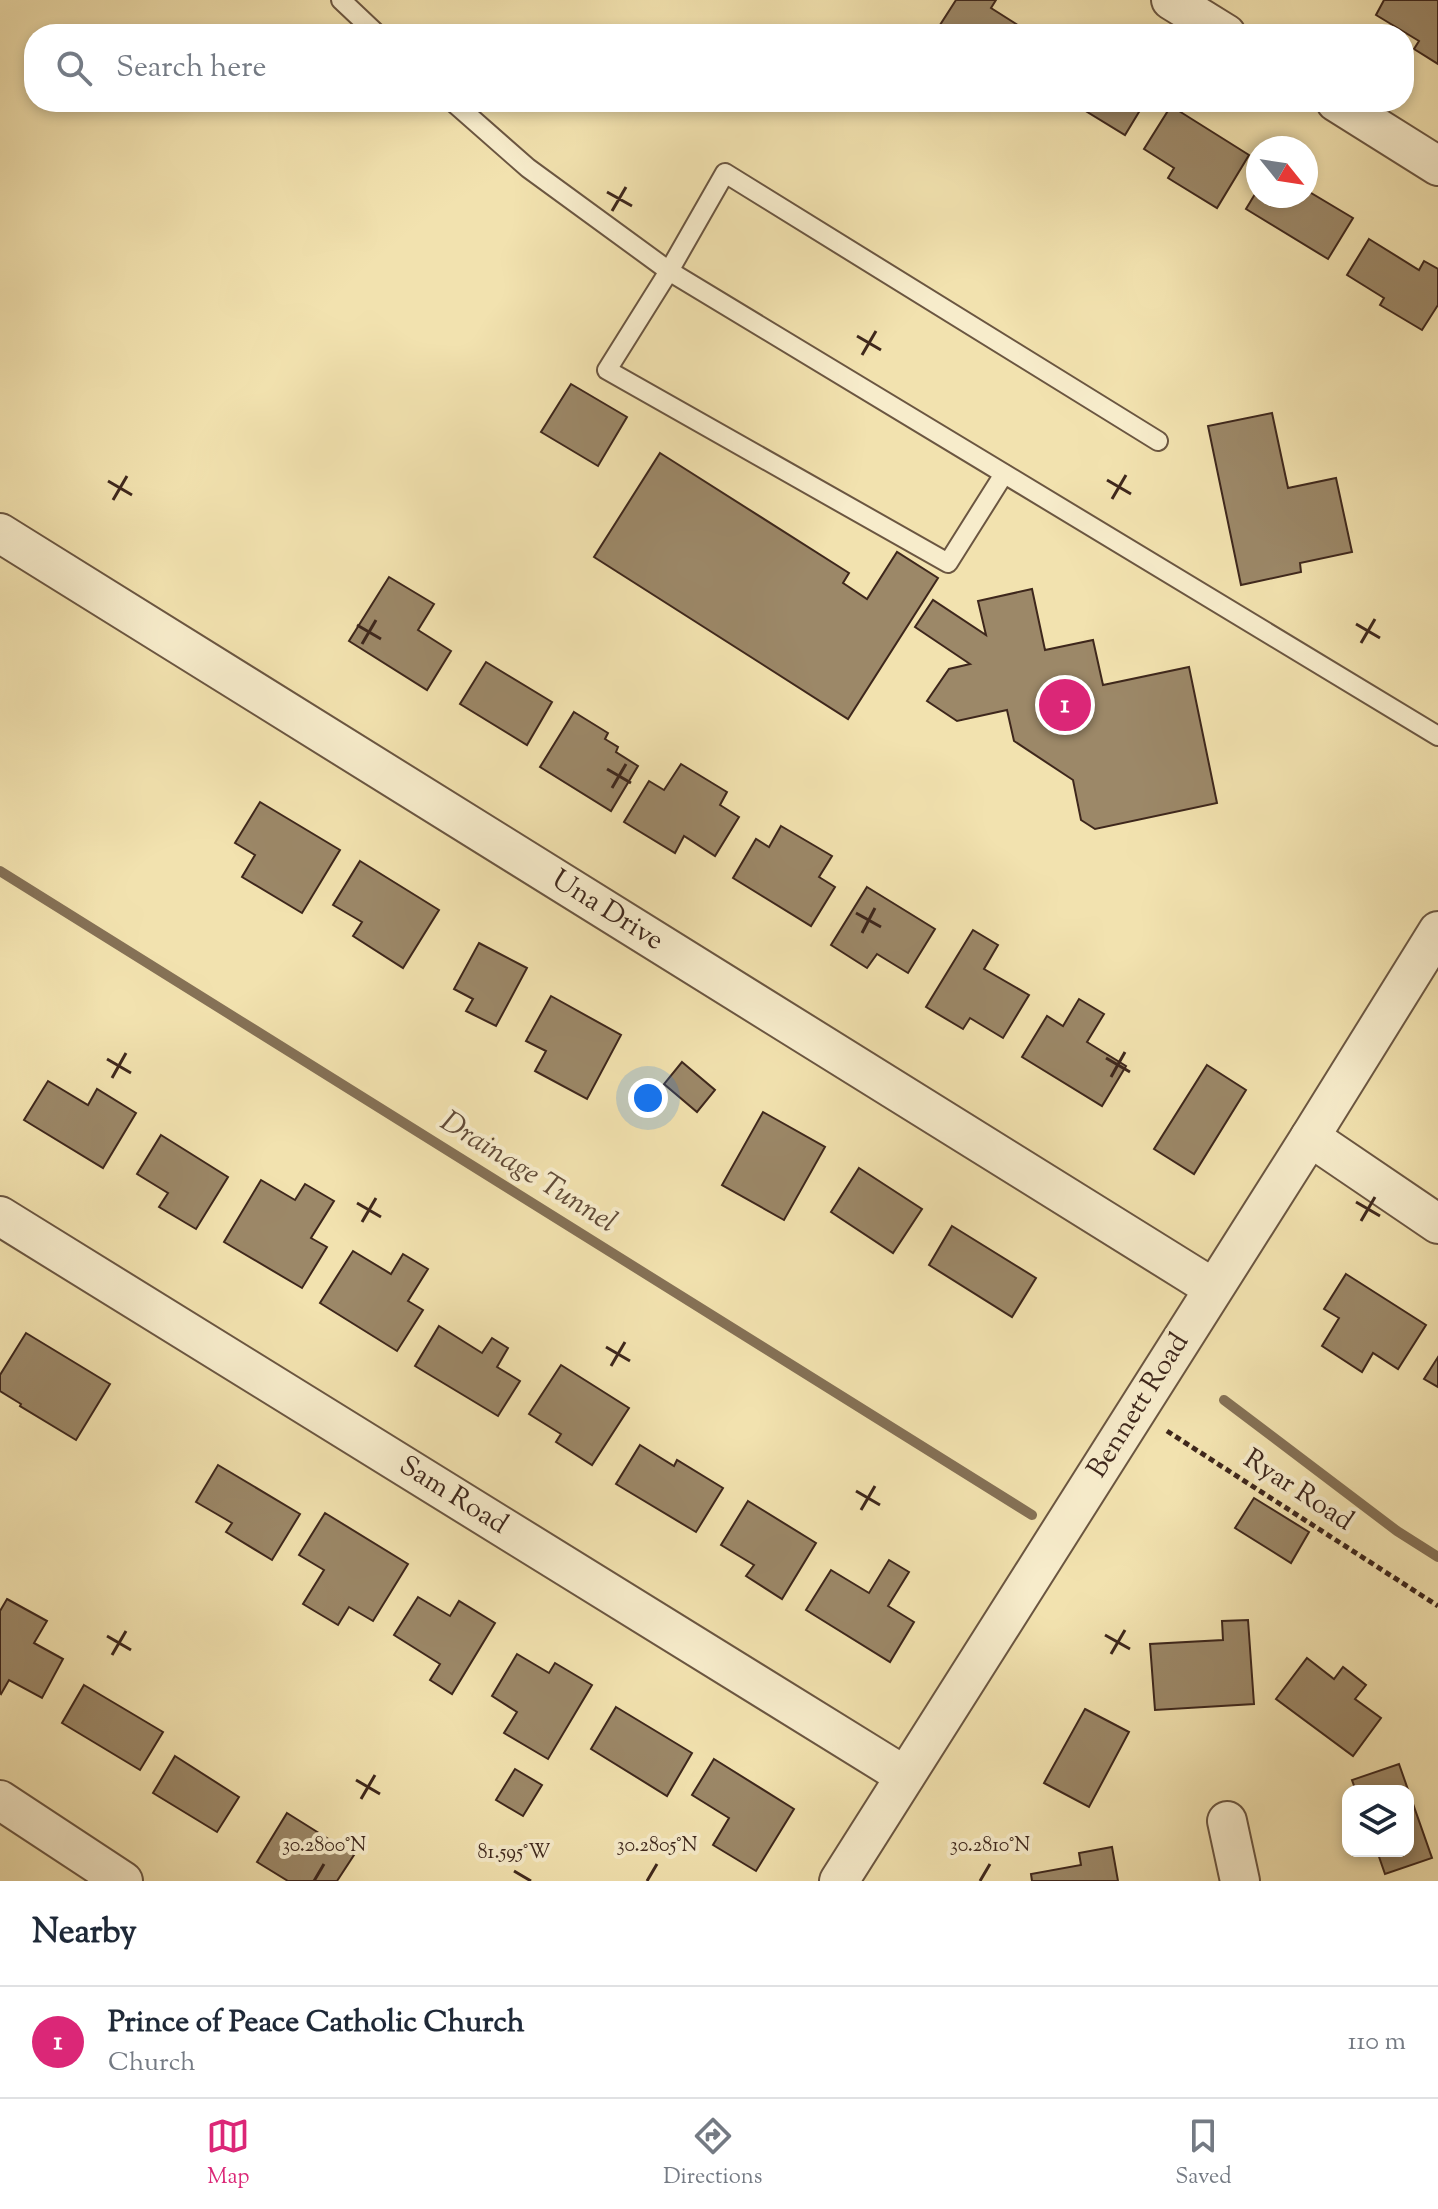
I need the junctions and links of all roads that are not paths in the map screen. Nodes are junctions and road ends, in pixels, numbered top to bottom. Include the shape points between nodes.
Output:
1 (341, 0) edge
2 (1171, 0) edge
3 (366, 24) edge
4 (1210, 24) edge
5 (464, 112) edge
6 (1352, 112) edge
7 (1438, 166) edge
8 (669, 271) junction
9 (1158, 441) dead end
10 (1004, 474) junction
11 (0, 533) edge
12 (1438, 736) edge
13 (1438, 931) edge
14 (1310, 1137) junction
15 (0, 1216) edge
16 (1438, 1224) edge
17 (1213, 1288) junction
18 (905, 1776) junction
19 (0, 1800) edge
20 (1227, 1821) dead end
21 (123, 1881) edge
22 (839, 1881) edge
23 (1240, 1881) edge

1 - 3 lane
2 - 4 street
5 - 8 lane via 528,168
6 - 7 street
8 - 9 lane via 725,173
8 - 10 lane
8 - 10 lane via 607,370 948,563
10 - 12 lane
11 - 17 street, Una Drive
13 - 14 street, Bennett Road
14 - 16 street
14 - 17 street, Bennett Road
15 - 18 street, Sam Road
17 - 18 street, Bennett Road
18 - 22 street, Bennett Road
19 - 21 street
20 - 23 street

